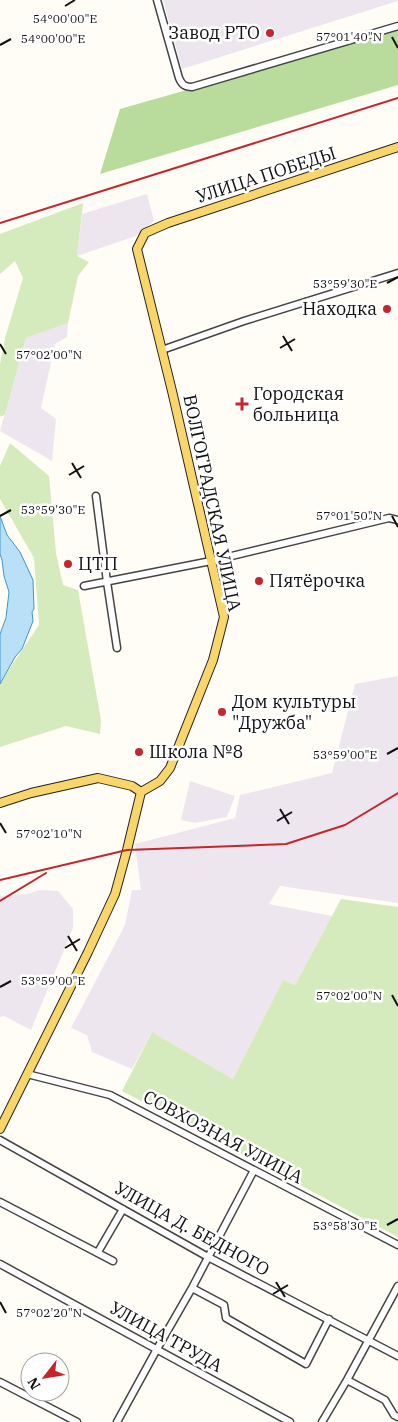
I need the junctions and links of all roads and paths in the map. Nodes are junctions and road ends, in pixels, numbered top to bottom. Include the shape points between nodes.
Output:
1 (157, 0) edge
2 (398, 26) edge
3 (398, 147) edge
4 (145, 233) joint
5 (398, 273) edge
6 (162, 350) junction
7 (96, 496) dead end
8 (398, 520) edge
9 (212, 561) junction
10 (107, 582) junction
11 (84, 586) dead end
12 (117, 648) dead end
13 (141, 792) junction
14 (0, 803) edge
15 (27, 1074) junction
16 (0, 1129) edge
17 (0, 1140) edge
18 (254, 1170) junction
19 (0, 1202) edge
20 (123, 1209) junction
21 (398, 1245) edge
22 (98, 1252) junction
23 (208, 1257) junction
24 (113, 1260) dead end
25 (0, 1264) edge
26 (398, 1286) edge
27 (192, 1288) junction
28 (390, 1300) junction
29 (398, 1305) edge
30 (329, 1319) junction
31 (368, 1340) junction
32 (157, 1349) junction
33 (398, 1356) edge
34 (347, 1380) junction
35 (0, 1382) edge
36 (398, 1417) edge
37 (77, 1422) edge
38 (117, 1422) edge
39 (290, 1422) edge
40 (322, 1422) edge

1 - 2 street via 179,78 186,87
3 - 4 main road, УЛИЦА ПОБЕДЫ
4 - 6 main road, ВОЛГОГРАДСКАЯ УЛИЦА via 137,249
5 - 6 street
6 - 9 main road, ВОЛГОГРАДСКАЯ УЛИЦА
7 - 10 street
8 - 9 street via 389,518
9 - 10 street
9 - 13 main road, ВОЛГОГРАДСКАЯ УЛИЦА via 224,617 213,660 170,768 160,781
10 - 11 street
10 - 12 street
13 - 14 main road via 132,786 98,778
13 - 15 main road via 115,894
15 - 16 main road
15 - 18 street, СОВХОЗНАЯ УЛИЦА via 110,1095
17 - 20 street, УЛИЦА Д. БЕДНОГО
18 - 21 street, СОВХОЗНАЯ УЛИЦА
18 - 23 street
19 - 22 street
20 - 22 street
20 - 23 street, УЛИЦА Д. БЕДНОГО
22 - 24 street
23 - 27 street
23 - 30 street, УЛИЦА Д. БЕДНОГО
25 - 32 street, УЛИЦА ТРУДА
26 - 28 street
27 - 30 street via 224,1306 226,1318 306,1364
27 - 32 street
28 - 29 street
28 - 31 street
30 - 31 street, УЛИЦА Д. БЕДНОГО
31 - 33 street, УЛИЦА Д. БЕДНОГО
31 - 34 street
32 - 38 street
32 - 39 street, УЛИЦА ТРУДА
34 - 36 street via 385,1400
34 - 40 street
35 - 37 street

